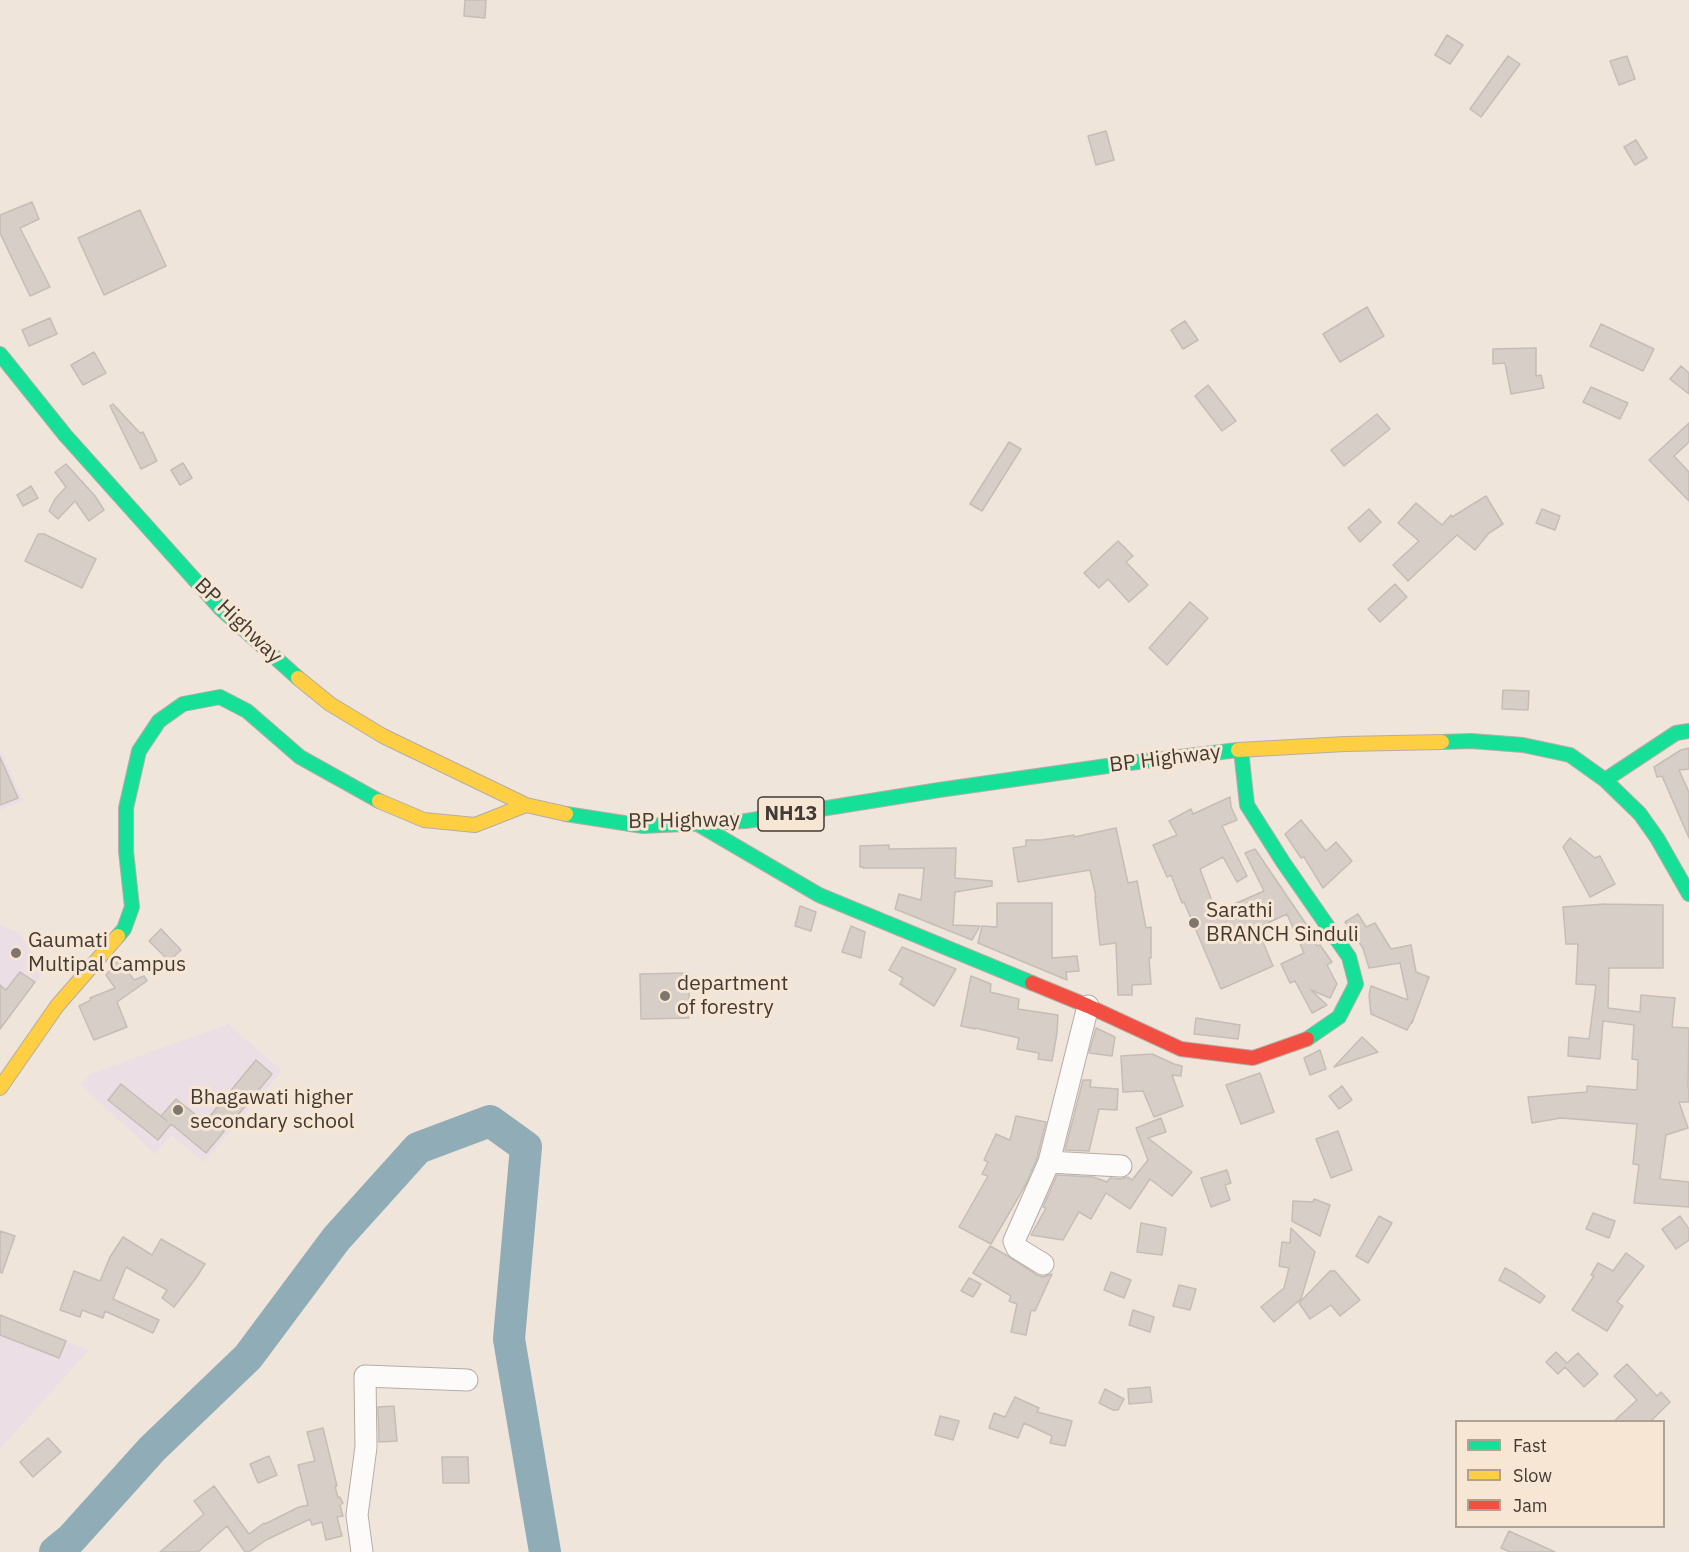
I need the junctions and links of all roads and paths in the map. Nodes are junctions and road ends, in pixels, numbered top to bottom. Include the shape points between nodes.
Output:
1 (0, 354) edge
2 (1689, 731) edge
3 (1241, 750) junction
4 (1605, 780) junction
5 (526, 805) junction
6 (696, 823) junction
7 (1689, 894) edge
8 (1088, 1006) junction
9 (0, 1088) edge
10 (1049, 1162) junction
11 (1120, 1166) dead end
12 (1043, 1264) dead end
13 (467, 1380) dead end
14 (362, 1552) edge

1 - 5 main road, BP Highway / NH13 via 65,435 220,608 280,663 330,704 383,736
2 - 4 main road via 1676,733
3 - 4 main road, BP Highway / NH13 via 1471,741 1523,745 1570,755
3 - 6 main road, BP Highway / NH13 via 950,788 746,821
3 - 8 main road via 1247,805 1349,957 1356,984 1340,1017 1308,1039 1253,1058 1181,1049
4 - 7 main road, BP Highway / NH13 via 1658,838
5 - 6 main road, BP Highway / NH13 via 643,826
5 - 9 main road via 475,825 424,820 388,806 300,757 247,711 220,697 183,704 159,721 139,752 126,808 132,907 124,929 57,1006
6 - 8 main road via 819,896
8 - 10 street
10 - 11 street
10 - 12 street via 1014,1242
13 - 14 street via 365,1376 366,1447 357,1515

